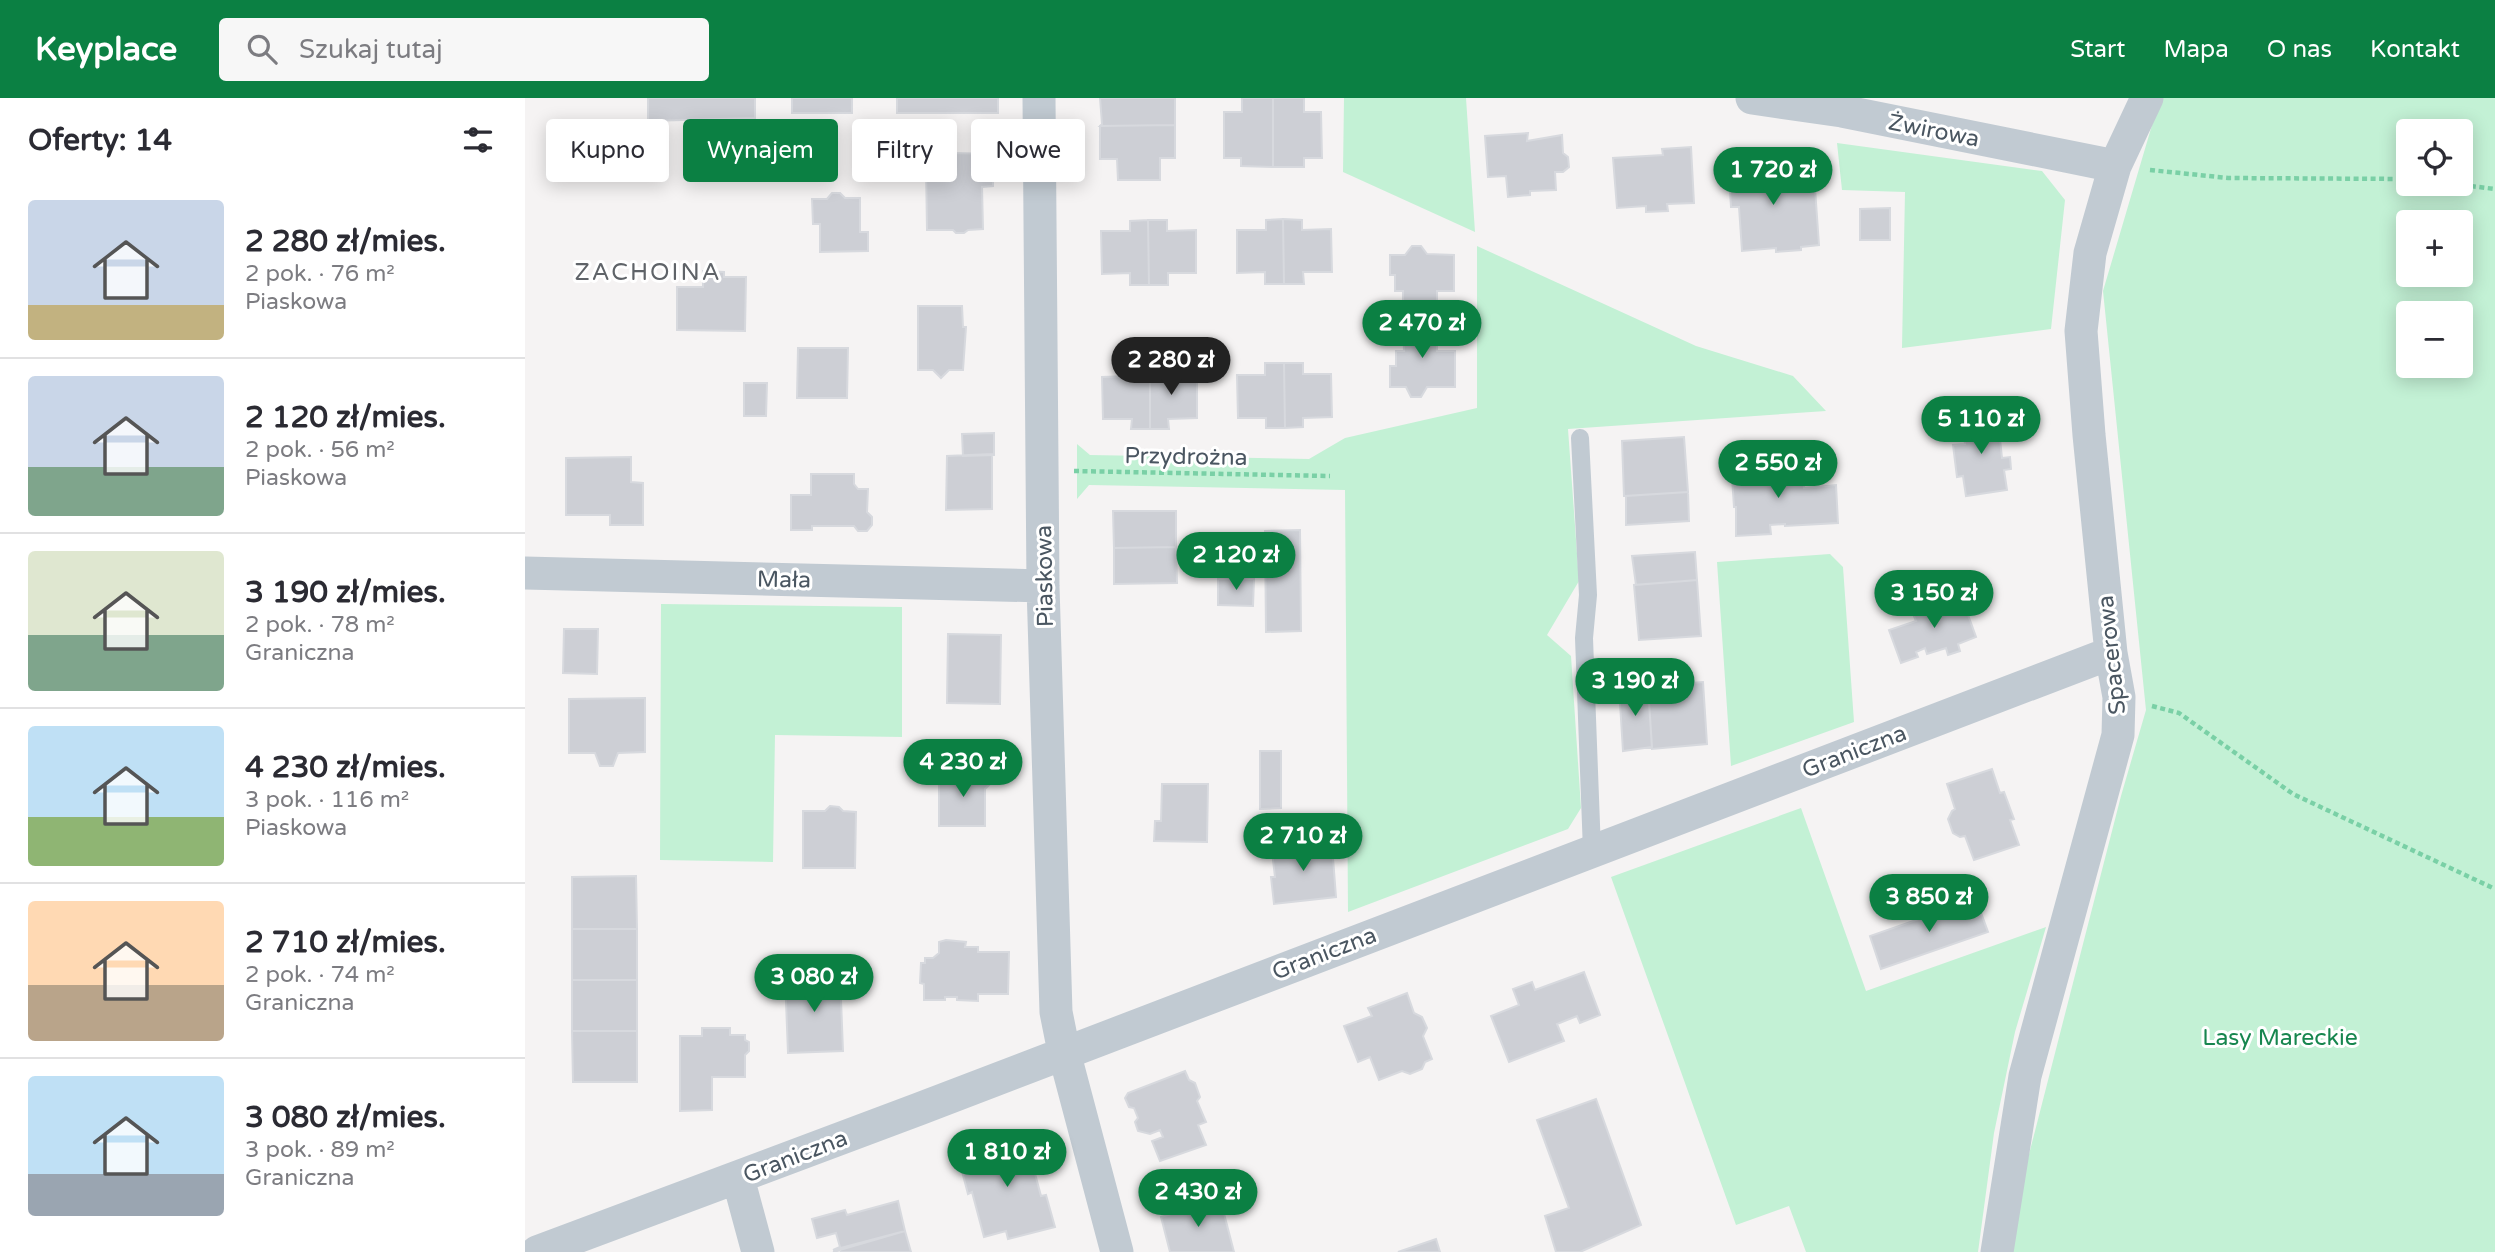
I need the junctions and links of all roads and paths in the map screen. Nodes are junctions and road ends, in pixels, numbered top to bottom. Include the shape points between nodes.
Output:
1 (1039, 98) edge
2 (1752, 98) edge
3 (2147, 98) edge
4 (2115, 166) junction
5 (2396, 179) edge
6 (2473, 186) edge
7 (2495, 189) edge
8 (1580, 438) dead end
9 (1042, 471) junction
10 (1330, 476) dead end
11 (525, 573) edge
12 (1043, 586) junction
13 (2111, 653) junction
14 (2119, 697) junction
15 (1592, 851) junction
16 (2495, 889) edge
17 (1064, 1052) junction
18 (738, 1178) junction
19 (537, 1252) edge
20 (758, 1252) edge
21 (1117, 1252) edge
22 (1997, 1252) edge

1 - 9 street, Piaskowa
2 - 4 street, Żwirowa via 1842,111
3 - 4 street, Spacerowa
4 - 5 path via 2228,177
4 - 13 street, Spacerowa via 2090,253 2081,331
6 - 7 path
8 - 15 lane
9 - 10 path, Przydrożna
9 - 12 street, Piaskowa
11 - 12 street, Mała
12 - 17 street, Piaskowa via 1056,1012
13 - 14 street, Spacerowa
13 - 15 street, Graniczna
14 - 16 path via 2179,713 2294,794
14 - 22 street, Spacerowa via 2118,735 2025,1076
15 - 17 street, Graniczna
17 - 18 street, Graniczna
17 - 21 street, Piaskowa
18 - 19 street, Graniczna
18 - 20 street

